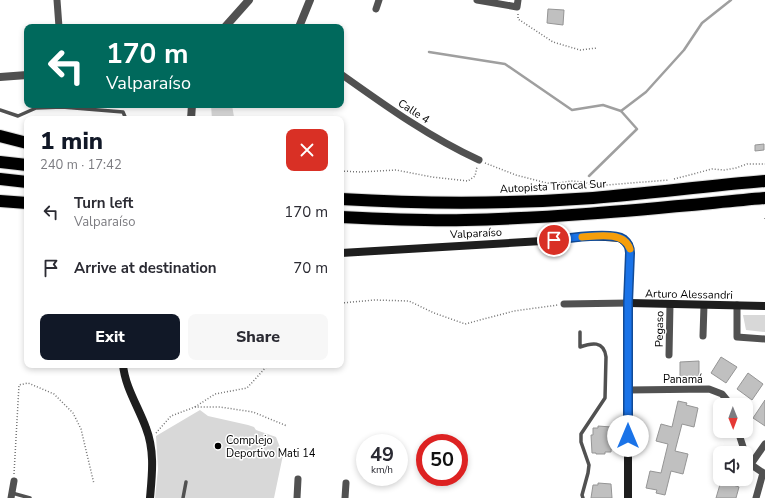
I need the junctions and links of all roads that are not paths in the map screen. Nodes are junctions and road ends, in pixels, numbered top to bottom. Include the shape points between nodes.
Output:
1 (57, 0) edge
2 (310, 0) edge
3 (379, 0) edge
4 (477, 0) edge
5 (245, 2) edge
6 (517, 4) edge
7 (376, 9) dead end
8 (59, 24) edge
9 (227, 24) edge
10 (300, 24) edge
11 (24, 75) edge
12 (344, 76) edge
13 (0, 77) edge
14 (36, 108) edge
15 (74, 108) edge
16 (0, 110) edge
17 (125, 116) edge
18 (0, 136) edge
19 (24, 142) edge
20 (479, 160) road end
21 (0, 162) edge
22 (24, 166) edge
23 (0, 179) edge
24 (765, 181) edge
25 (24, 182) edge
26 (765, 198) edge
27 (344, 199) edge
28 (3, 202) edge
29 (24, 203) edge
30 (344, 217) edge
31 (344, 253) edge
32 (628, 303) junction
33 (564, 304) road end
34 (670, 304) junction
35 (704, 305) junction
36 (738, 305) junction
37 (765, 306) edge
38 (580, 332) dead end
39 (703, 336) dead end
40 (765, 339) edge
41 (669, 355) dead end
42 (124, 368) edge
43 (628, 390) junction
44 (725, 398) edge
45 (765, 444) edge
46 (753, 461) edge
47 (753, 465) edge
48 (764, 473) edge
49 (298, 480) dead end
50 (14, 481) road end
51 (186, 482) dead end
52 (346, 483) dead end
53 (11, 496) edge
54 (30, 498) edge
55 (150, 498) edge
56 (183, 498) edge
57 (296, 498) edge
58 (345, 498) edge
59 (582, 498) edge
60 (628, 498) edge
61 (756, 498) edge

1 - 8 street
2 - 10 street
3 - 7 street
4 - 6 street
5 - 9 street
11 - 13 street
12 - 20 street, Calle 4 via 406,120 456,150
14 - 16 lane via 18,116
15 - 17 lane via 123,112
18 - 19 highway
21 - 22 highway
23 - 25 highway
24 - 27 highway, Autopista Troncal Sur via 594,198 454,203
26 - 30 highway via 551,216 437,220
28 - 29 highway
31 - 32 main road, Valparaíso via 612,236 624,240 630,249
32 - 33 street, Arturo Alessandri
32 - 34 main road, Arturo Alessandri
32 - 43 main road
34 - 35 main road, Arturo Alessandri
34 - 41 street, Pegaso
35 - 36 main road, Arturo Alessandri
35 - 39 street
36 - 37 main road, Arturo Alessandri
36 - 40 street via 737,337
38 - 59 lane via 580,347 590,343 598,344 606,357 605,398 581,434 589,466
42 - 55 main road via 150,441 153,466
43 - 44 street, Panamá via 709,389
43 - 60 main road
45 - 46 street
47 - 48 street
48 - 61 street
49 - 57 street
50 - 53 street
51 - 56 lane
52 - 58 street
53 - 54 lane

